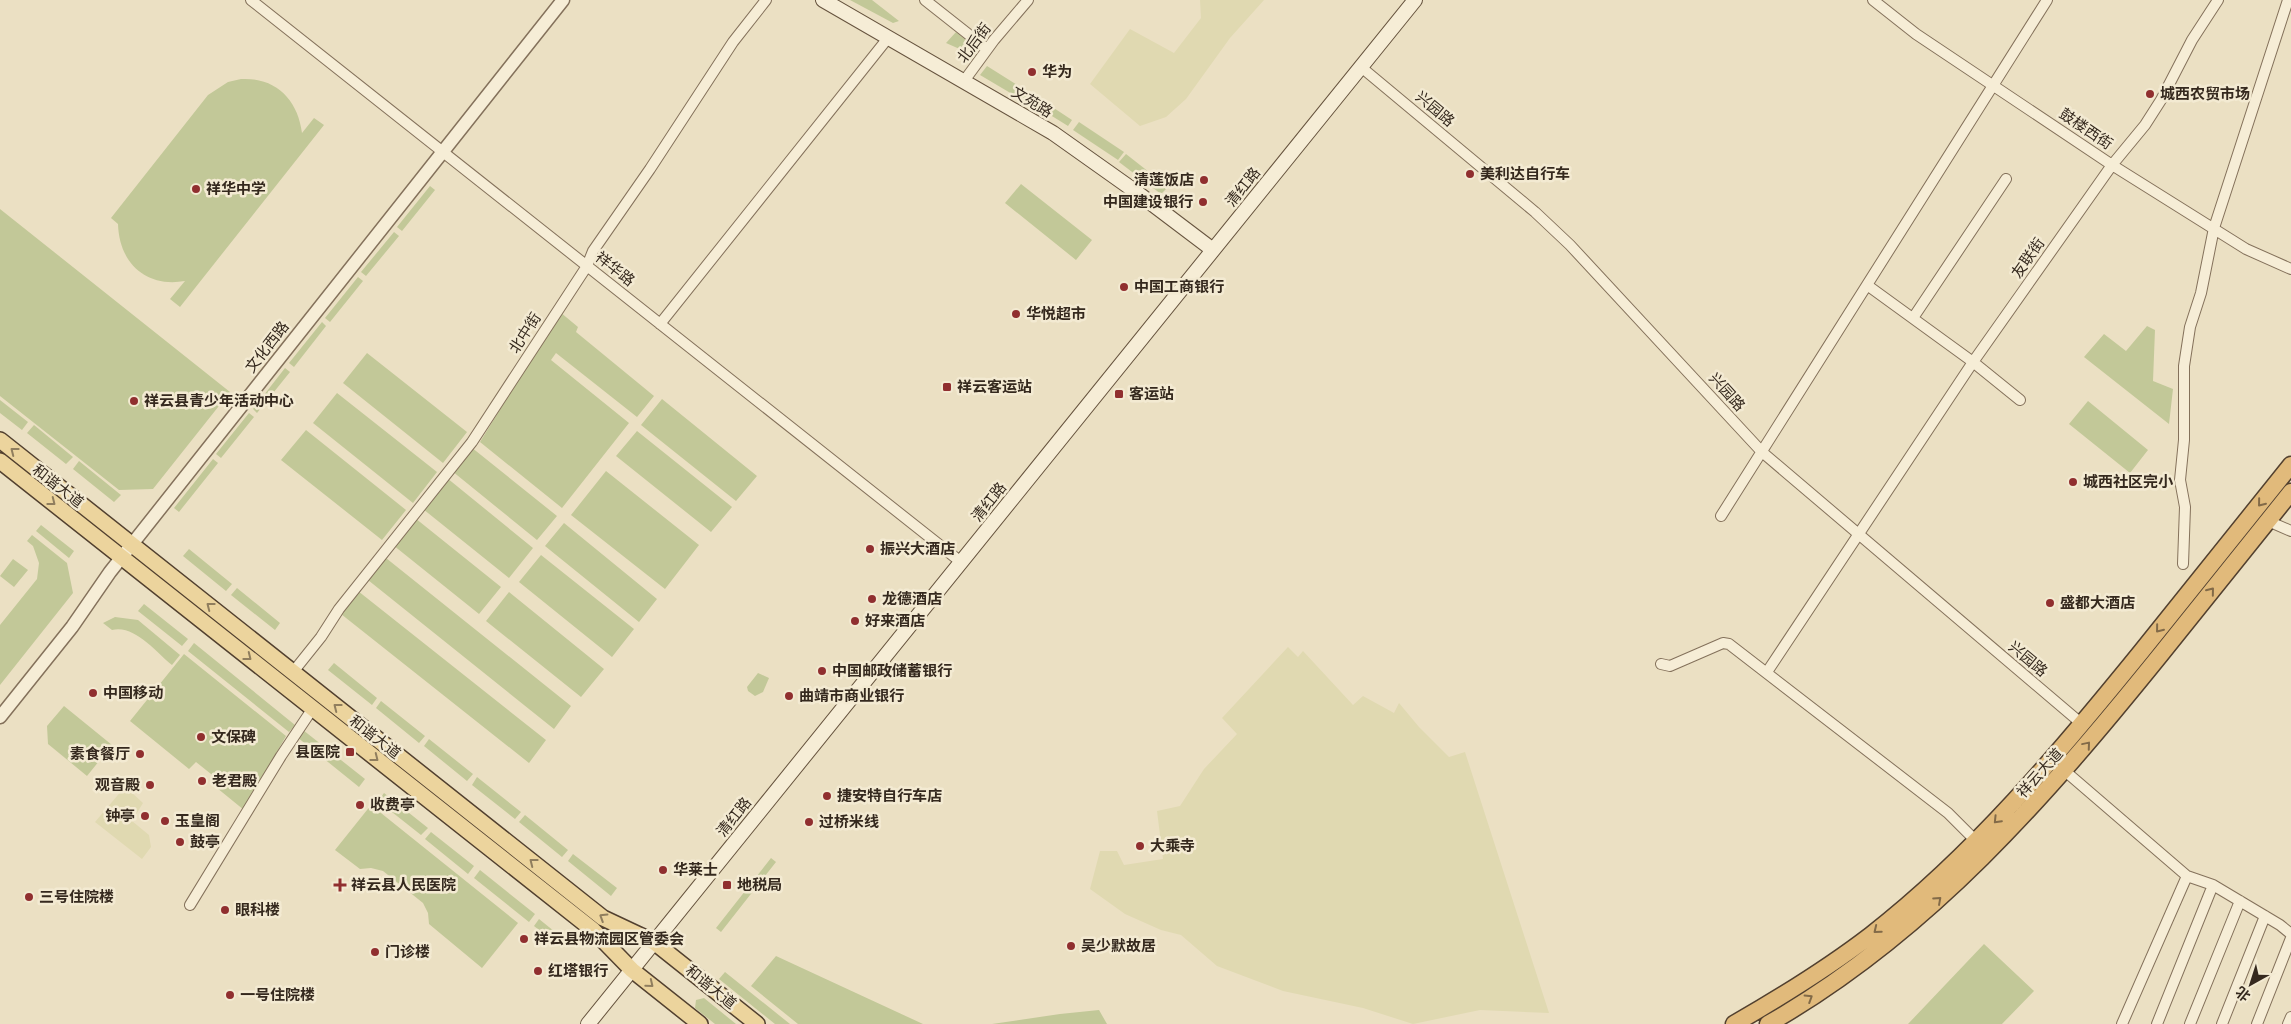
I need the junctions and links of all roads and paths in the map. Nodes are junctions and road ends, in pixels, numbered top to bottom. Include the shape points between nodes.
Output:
1 (251, 0) edge
2 (563, 0) edge
3 (766, 0) edge
4 (822, 0) edge
5 (926, 0) edge
6 (1028, 0) edge
7 (1415, 0) edge
8 (1873, 0) edge
9 (2047, 0) edge
10 (2218, 0) edge
11 (2288, 0) edge
12 (888, 38) junction
13 (987, 49) junction
14 (1361, 67) junction
15 (964, 81) junction
16 (1993, 85) junction
17 (443, 152) junction
18 (2112, 165) junction
19 (2006, 179) dead end
20 (2214, 228) junction
21 (1213, 250) junction
22 (587, 266) junction
23 (2291, 269) edge
24 (1867, 285) junction
25 (1913, 318) junction
26 (660, 324) junction
27 (1974, 362) junction
28 (2020, 400) dead end
29 (0, 440) edge
30 (1762, 452) junction
31 (0, 461) edge
32 (2291, 464) edge
33 (2291, 492) edge
34 (1721, 516) dead end
35 (2268, 521) junction
36 (2291, 531) edge
37 (1860, 534) junction
38 (132, 545) junction
39 (122, 557) junction
40 (961, 562) junction
41 (2183, 564) dead end
42 (1662, 664) dead end
43 (293, 672) junction
44 (1767, 672) junction
45 (313, 708) junction
46 (0, 717) edge
47 (2082, 724) junction
48 (2065, 771) junction
49 (1976, 841) junction
50 (2187, 876) junction
51 (2214, 885) junction
52 (2240, 901) junction
53 (190, 905) dead end
54 (2265, 916) junction
55 (2291, 934) edge
56 (2291, 938) edge
57 (654, 942) junction
58 (632, 970) junction
59 (2291, 1017) edge
60 (588, 1024) edge
61 (700, 1024) edge
62 (757, 1024) edge
63 (1734, 1024) edge
64 (1768, 1024) edge
65 (2122, 1024) edge
66 (2157, 1024) edge
67 (2190, 1024) edge
68 (2222, 1024) edge
69 (2256, 1024) edge
70 (2288, 1024) edge

1 - 17 street, 祥华路
2 - 17 street, 文化西路
3 - 22 street, 北中街 via 733,42 593,251
4 - 12 main road, 文苑路
5 - 13 street
6 - 13 street, 北后街
7 - 14 main road, 清红路
8 - 16 street, 鼓楼西街 via 1916,34
9 - 16 street
10 - 18 street, 友联街 via 2145,125
11 - 20 street
12 - 15 main road, 文苑路
12 - 26 street
13 - 15 street, 北后街
14 - 21 main road, 清红路
14 - 30 street, 兴园路 via 1570,245
15 - 21 main road, 文苑路 via 1065,141
16 - 18 street, 鼓楼西街
16 - 24 street
17 - 22 street, 祥华路
17 - 38 street, 文化西路
18 - 20 street, 鼓楼西街
18 - 27 street, 友联街
19 - 25 street
20 - 23 street, 鼓楼西街 via 2246,248
20 - 41 street via 2184,366 2184,440 2180,480 2185,507
21 - 40 main road, 清红路
22 - 26 street, 祥华路
22 - 43 street, 北中街 via 472,442 339,608
24 - 25 street
24 - 30 street
25 - 27 street
26 - 40 street, 祥华路
27 - 28 street
27 - 37 street, 友联街
38 -> 29 main road, 和谐大道
30 - 34 street
30 - 37 street, 兴园路
31 -> 39 main road, 和谐大道
32 -> 47 highway, 祥云大道
33 - 35 highway, 祥云大道
35 - 36 street
48 -> 35 highway, 祥云大道
37 - 44 street, 友联街
37 - 47 street, 兴园路
38 - 39 street, 文化西路
43 -> 38 main road, 和谐大道
39 -> 45 main road, 和谐大道
39 - 46 street, 文化西路 via 72,627
40 - 57 main road, 清红路
42 - 44 street via 1670,666 1723,644 1738,650
57 -> 43 main road, 和谐大道 via 603,918
44 - 49 street via 1948,813
45 - 53 street
45 -> 58 main road, 和谐大道 via 593,930
47 -> 49 highway, 祥云大道 via 2024,792
48 - 50 street
64 -> 48 highway, 祥云大道 via 1862,963 1901,932 1987,855
49 -> 63 highway, 祥云大道 via 1872,934 1808,979
50 - 51 street
50 - 65 street
51 - 52 street
51 - 66 street
52 - 54 street
52 - 67 street
54 - 55 street
54 - 68 street
56 - 69 street
57 - 58 main road, 清红路
57 - 62 main road, 和谐大道
58 - 60 main road, 清红路
58 -> 61 main road, 和谐大道
59 - 70 street

